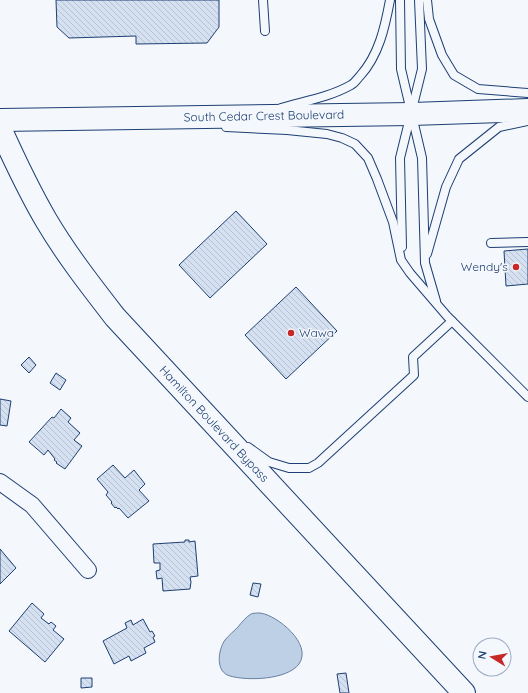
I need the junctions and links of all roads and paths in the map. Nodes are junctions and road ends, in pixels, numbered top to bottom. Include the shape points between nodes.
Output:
1 (263, 0) edge
2 (390, 0) edge
3 (400, 0) edge
4 (419, 0) edge
5 (427, 0) edge
6 (265, 31) dead end
7 (528, 93) edge
8 (528, 110) edge
9 (412, 114) junction
10 (250, 116) junction
11 (115, 118) junction
12 (0, 120) edge
13 (528, 121) edge
14 (0, 128) edge
15 (528, 242) edge
16 (491, 243) dead end
17 (401, 260) junction
18 (425, 263) junction
19 (436, 303) junction
20 (452, 321) junction
21 (528, 397) edge
22 (212, 421) junction
23 (0, 482) edge
24 (88, 570) dead end
25 (464, 693) edge

1 - 6 lane
2 - 10 lane via 385,26 375,54 353,84 330,94
3 - 9 lane via 401,69
4 - 9 lane via 422,69
5 - 7 lane via 430,20 442,55 454,75 478,89
8 - 9 main road, South Cedar Crest Boulevard
9 - 10 main road, South Cedar Crest Boulevard
9 - 17 lane via 400,158
9 - 18 lane via 422,158
10 - 11 main road, South Cedar Crest Boulevard
11 - 12 main road, South Cedar Crest Boulevard
11 - 17 lane via 327,134 356,144 368,158 377,179 392,222
13 - 18 lane via 500,127 459,159 446,187
14 - 22 main road, Hamilton Boulevard Bypass via 46,221 86,280 115,317
15 - 16 lane
17 - 19 lane
18 - 19 lane
19 - 20 lane
20 - 21 lane
20 - 22 lane via 413,357 414,375 318,463 309,468 289,468 269,462
22 - 25 main road, Hamilton Boulevard Bypass
23 - 24 street via 32,505

